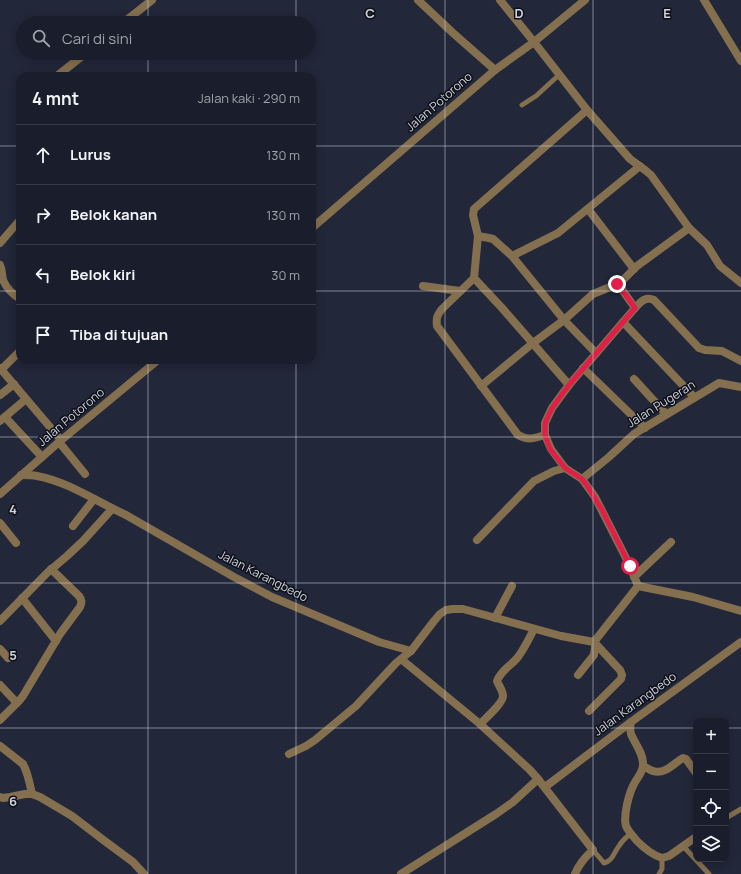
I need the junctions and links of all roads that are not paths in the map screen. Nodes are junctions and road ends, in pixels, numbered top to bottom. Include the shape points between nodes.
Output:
1 (152, 0) edge
2 (500, 0) edge
3 (585, 0) edge
4 (704, 0) edge
5 (421, 1) edge
6 (132, 16) edge
7 (534, 42) junction
8 (77, 60) edge
9 (741, 61) edge
10 (494, 70) junction
11 (61, 72) edge
12 (560, 74) junction
13 (522, 105) dead end
14 (587, 110) junction
15 (640, 166) junction
16 (588, 209) junction
17 (16, 225) edge
18 (316, 225) edge
19 (689, 228) junction
20 (478, 236) junction
21 (0, 243) edge
22 (512, 256) junction
23 (0, 265) edge
24 (634, 269) junction
25 (474, 278) junction
26 (620, 283) junction
27 (741, 283) edge
28 (423, 286) dead end
29 (460, 291) junction
30 (16, 297) edge
31 (635, 308) junction
32 (564, 320) junction
33 (623, 322) junction
34 (533, 343) junction
35 (596, 353) junction
36 (16, 355) edge
37 (741, 362) edge
38 (153, 364) edge
39 (583, 368) junction
40 (1, 369) edge
41 (634, 378) dead end
42 (14, 384) junction
43 (569, 385) junction
44 (481, 386) junction
45 (741, 387) edge
46 (0, 395) edge
47 (694, 397) junction
48 (26, 398) junction
49 (666, 414) junction
50 (3, 419) edge
51 (645, 428) junction
52 (545, 435) junction
53 (60, 441) junction
54 (42, 457) junction
55 (565, 468) junction
56 (86, 474) dead end
57 (21, 475) junction
58 (582, 479) junction
59 (0, 494) edge
60 (94, 499) junction
61 (112, 509) junction
62 (0, 523) edge
63 (74, 526) dead end
64 (477, 540) dead end
65 (671, 542) dead end
66 (16, 543) dead end
67 (51, 569) junction
68 (634, 577) junction
69 (512, 586) dead end
70 (638, 586) junction
71 (22, 598) junction
72 (741, 610) edge
73 (494, 618) junction
74 (0, 621) edge
75 (534, 629) junction
76 (56, 641) junction
77 (594, 642) junction
78 (741, 642) edge
79 (0, 649) edge
80 (411, 651) junction
81 (8, 658) dead end
82 (401, 659) junction
83 (578, 675) dead end
84 (0, 685) edge
85 (17, 703) junction
86 (590, 711) dead end
87 (0, 720) edge
88 (631, 722) junction
89 (480, 724) junction
90 (0, 746) edge
91 (289, 754) dead end
92 (643, 766) junction
93 (693, 769) edge
94 (538, 779) junction
95 (545, 787) junction
96 (32, 794) junction
97 (0, 797) edge
98 (741, 809) edge
99 (729, 816) edge
100 (631, 834) junction
101 (693, 839) edge
102 (683, 846) junction
103 (594, 850) junction
104 (662, 858) junction
105 (144, 874) edge
106 (401, 874) edge
107 (575, 874) edge
108 (659, 874) edge
109 (709, 874) edge

1 - 6 street
2 - 7 street
3 - 7 street, Jalan Potorono
4 - 9 street
5 - 10 street
7 - 10 street, Jalan Potorono
7 - 12 street
8 - 11 street
10 - 18 street, Jalan Potorono
12 - 13 lane
12 - 14 street
14 - 15 street via 630,159
14 - 20 street via 474,209
15 - 16 street
15 - 19 street via 651,175
16 - 22 street via 552,236
16 - 24 street
17 - 21 street
19 - 24 street
19 - 27 street via 707,245 720,266
20 - 22 street via 493,239
20 - 25 street
22 - 32 street
23 - 30 street via 4,283
24 - 26 street
25 - 29 street
25 - 34 street
26 - 31 street
26 - 32 street via 595,293
28 - 29 street
29 - 44 street via 438,314 437,326
31 - 33 street
31 - 37 street via 647,298 654,300 699,348 722,351
32 - 34 street
32 - 35 street
33 - 35 street
33 - 47 street
34 - 43 street
34 - 44 street
35 - 39 street
36 - 40 street
38 - 53 street, Jalan Potorono
39 - 43 street
39 - 51 street
40 - 42 street
41 - 49 street
42 - 46 street
42 - 48 street
43 - 52 street via 549,413 545,423
44 - 52 street via 518,435 526,439
45 - 47 street, Jalan Pugeran via 719,382
47 - 49 street, Jalan Pugeran
48 - 50 street
48 - 53 street
49 - 51 street, Jalan Pugeran
50 - 54 street
51 - 58 street, Jalan Pugeran via 634,434
52 - 55 street via 550,449
53 - 54 street, Jalan Potorono
53 - 56 street
54 - 57 street, Jalan Potorono
55 - 58 street
55 - 64 street via 534,481
57 - 59 street, Jalan Potorono
57 - 60 street, Jalan Karangbedo via 50,479
58 - 68 street via 602,510
60 - 61 street, Jalan Karangbedo
60 - 63 street
61 - 67 street via 83,541
61 - 80 street, Jalan Karangbedo via 272,597 379,642
62 - 66 street
65 - 68 street
67 - 71 street
67 - 76 street via 82,599 82,603
68 - 70 street
69 - 73 street
70 - 72 street
70 - 77 street
71 - 74 street
71 - 76 street
73 - 75 street
73 - 80 street via 463,609 446,610
75 - 77 street
75 - 89 street via 519,655 499,675 497,681 503,699
76 - 85 street
77 - 83 street via 594,655
77 - 86 street via 622,675
78 - 88 street, Jalan Karangbedo
79 - 81 street
80 - 82 street
82 - 89 street
82 - 91 street via 356,706 315,740
84 - 85 street
85 - 87 street
88 - 92 street via 631,734 643,758
88 - 95 street, Jalan Karangbedo
89 - 94 street
90 - 96 street via 23,764
92 - 93 street via 658,772 683,758
92 - 100 street via 626,808 626,826
94 - 95 street
94 - 106 street via 496,814
95 - 103 street
96 - 97 street
96 - 105 street via 72,816 133,862
98 - 99 lane
100 - 103 lane via 622,841 612,859 606,863
100 - 104 street via 646,850
101 - 102 street
102 - 104 street
102 - 109 lane
103 - 107 street via 584,857
104 - 108 lane via 662,869

